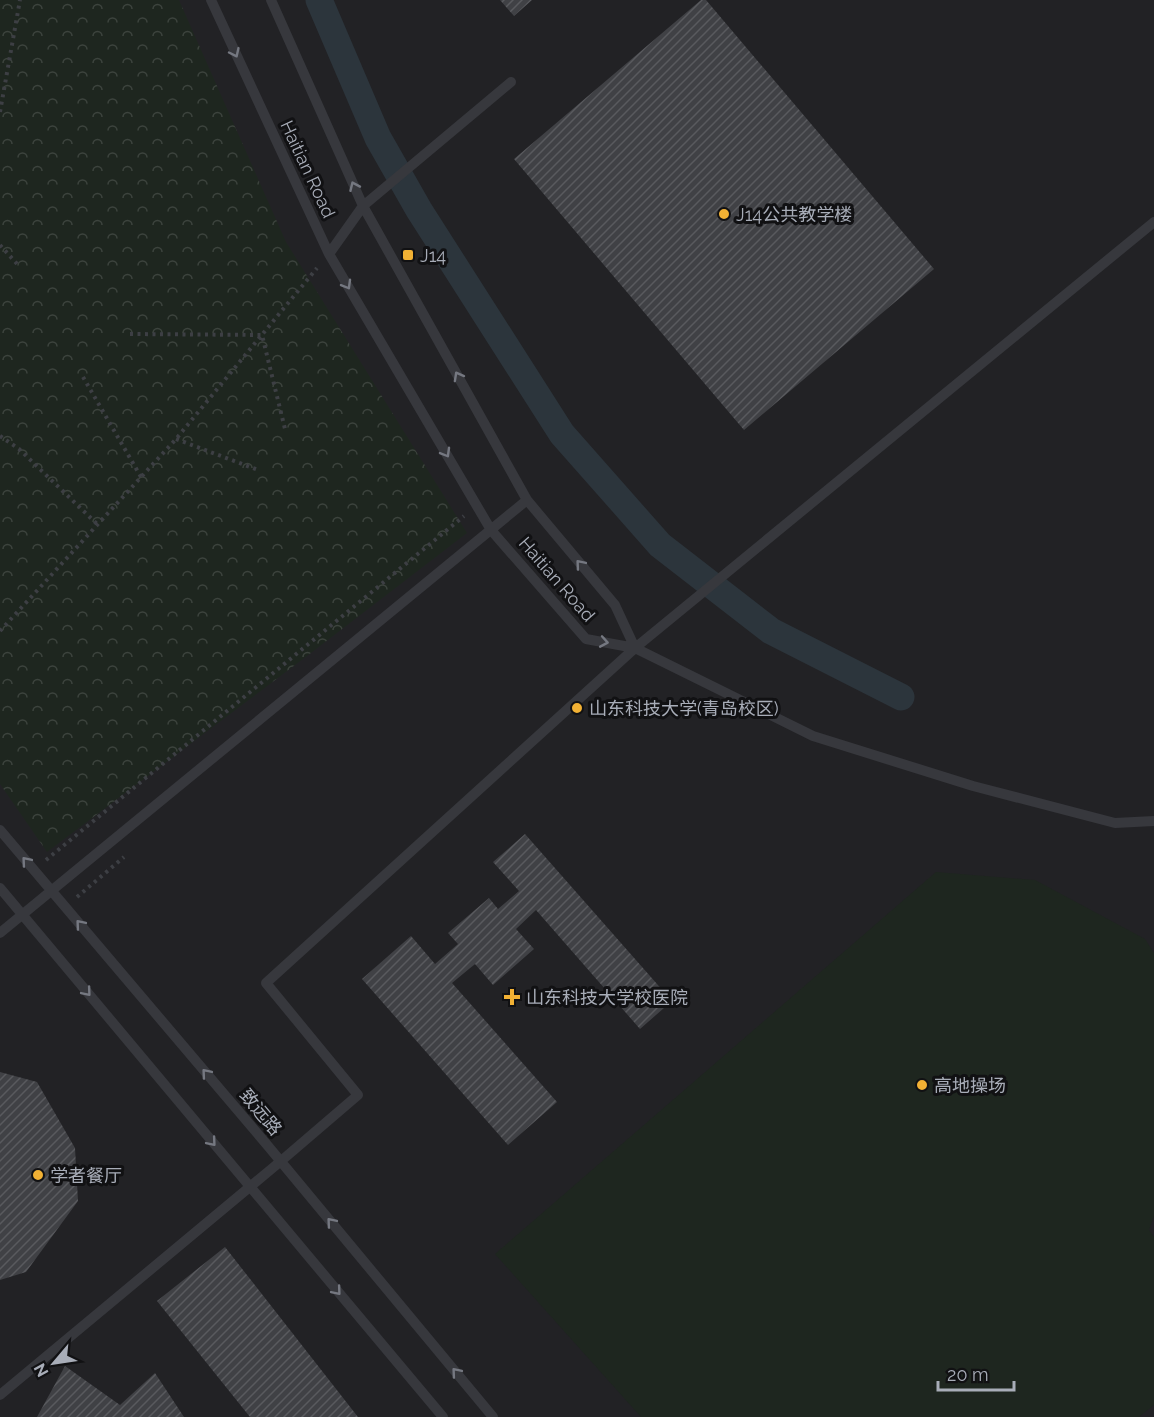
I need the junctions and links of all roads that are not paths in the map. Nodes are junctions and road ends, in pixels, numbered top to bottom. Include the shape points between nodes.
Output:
1 (211, 0) edge
2 (271, 0) edge
3 (511, 82) dead end
4 (363, 206) junction
5 (1154, 222) edge
6 (329, 254) junction
7 (527, 500) junction
8 (491, 530) junction
9 (635, 648) junction
10 (1154, 821) edge
11 (0, 831) edge
12 (0, 888) edge
13 (51, 891) junction
14 (22, 915) junction
15 (0, 933) edge
16 (281, 1161) junction
17 (250, 1187) junction
18 (0, 1395) edge
19 (443, 1417) edge
20 (493, 1417) edge

1 -> 6 lane, Haitian Road
4 -> 2 lane, Haitian Road
3 - 4 lane
4 - 6 lane
7 -> 4 lane, Haitian Road
5 - 9 lane
6 -> 8 lane, Haitian Road
7 - 8 lane
9 -> 7 lane, Haitian Road via 615,605
8 -> 9 lane, Haitian Road via 586,639
8 - 13 lane
9 - 10 lane via 813,736 973,786 1115,823
9 - 16 lane via 266,983 357,1095
13 -> 11 lane, 致远路
12 - 14 lane
13 - 14 lane
16 -> 13 lane, 致远路
14 - 15 lane
14 -> 17 lane
16 - 17 lane
20 -> 16 lane, 致远路
17 - 18 lane
17 -> 19 lane

